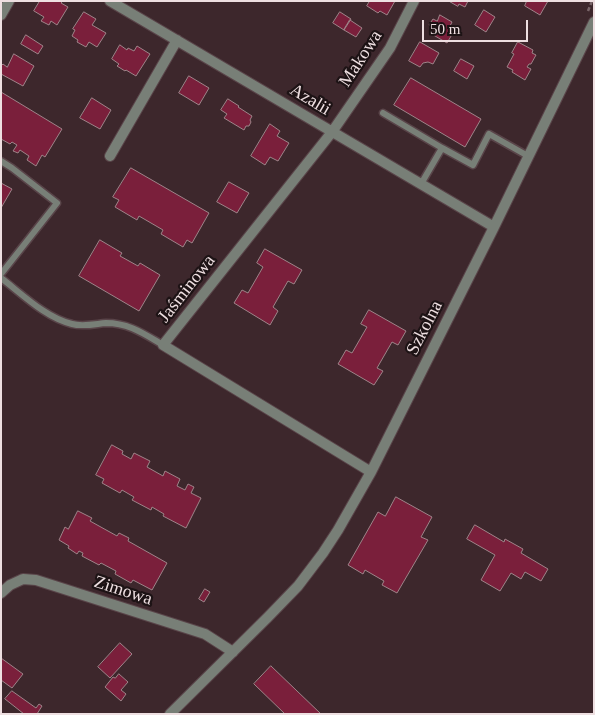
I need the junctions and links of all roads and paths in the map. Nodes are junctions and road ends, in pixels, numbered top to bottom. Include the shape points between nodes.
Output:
1 (9, 1) edge
2 (110, 1) edge
3 (414, 1) edge
4 (1, 15) edge
5 (594, 22) edge
6 (177, 40) junction
7 (383, 113) dead end
8 (332, 132) junction
9 (442, 148) junction
10 (110, 156) dead end
11 (528, 156) junction
12 (1, 161) edge
13 (421, 184) junction
14 (494, 227) junction
15 (1, 276) edge
16 (163, 345) junction
17 (371, 472) junction
18 (1, 593) edge
19 (233, 652) junction
20 (170, 714) edge

1 - 4 street
2 - 6 street, Azalii
3 - 8 street, Makowa via 390,48
5 - 11 street, Szkolna
6 - 8 street, Azalii
6 - 10 street
7 - 9 lane
8 - 13 street, Azalii
8 - 16 street, Jaśminowa
9 - 11 lane via 473,165 489,134
9 - 13 lane
11 - 14 street, Szkolna
12 - 15 lane via 57,203
13 - 14 street, Azalii
14 - 17 street, Szkolna
15 - 16 lane via 57,319 73,324 123,324
16 - 17 street, Jaśminowa
17 - 19 street, Szkolna via 338,530 298,586 256,624
18 - 19 street, Zimowa via 23,579 36,580 205,634
19 - 20 street, Szkolna

